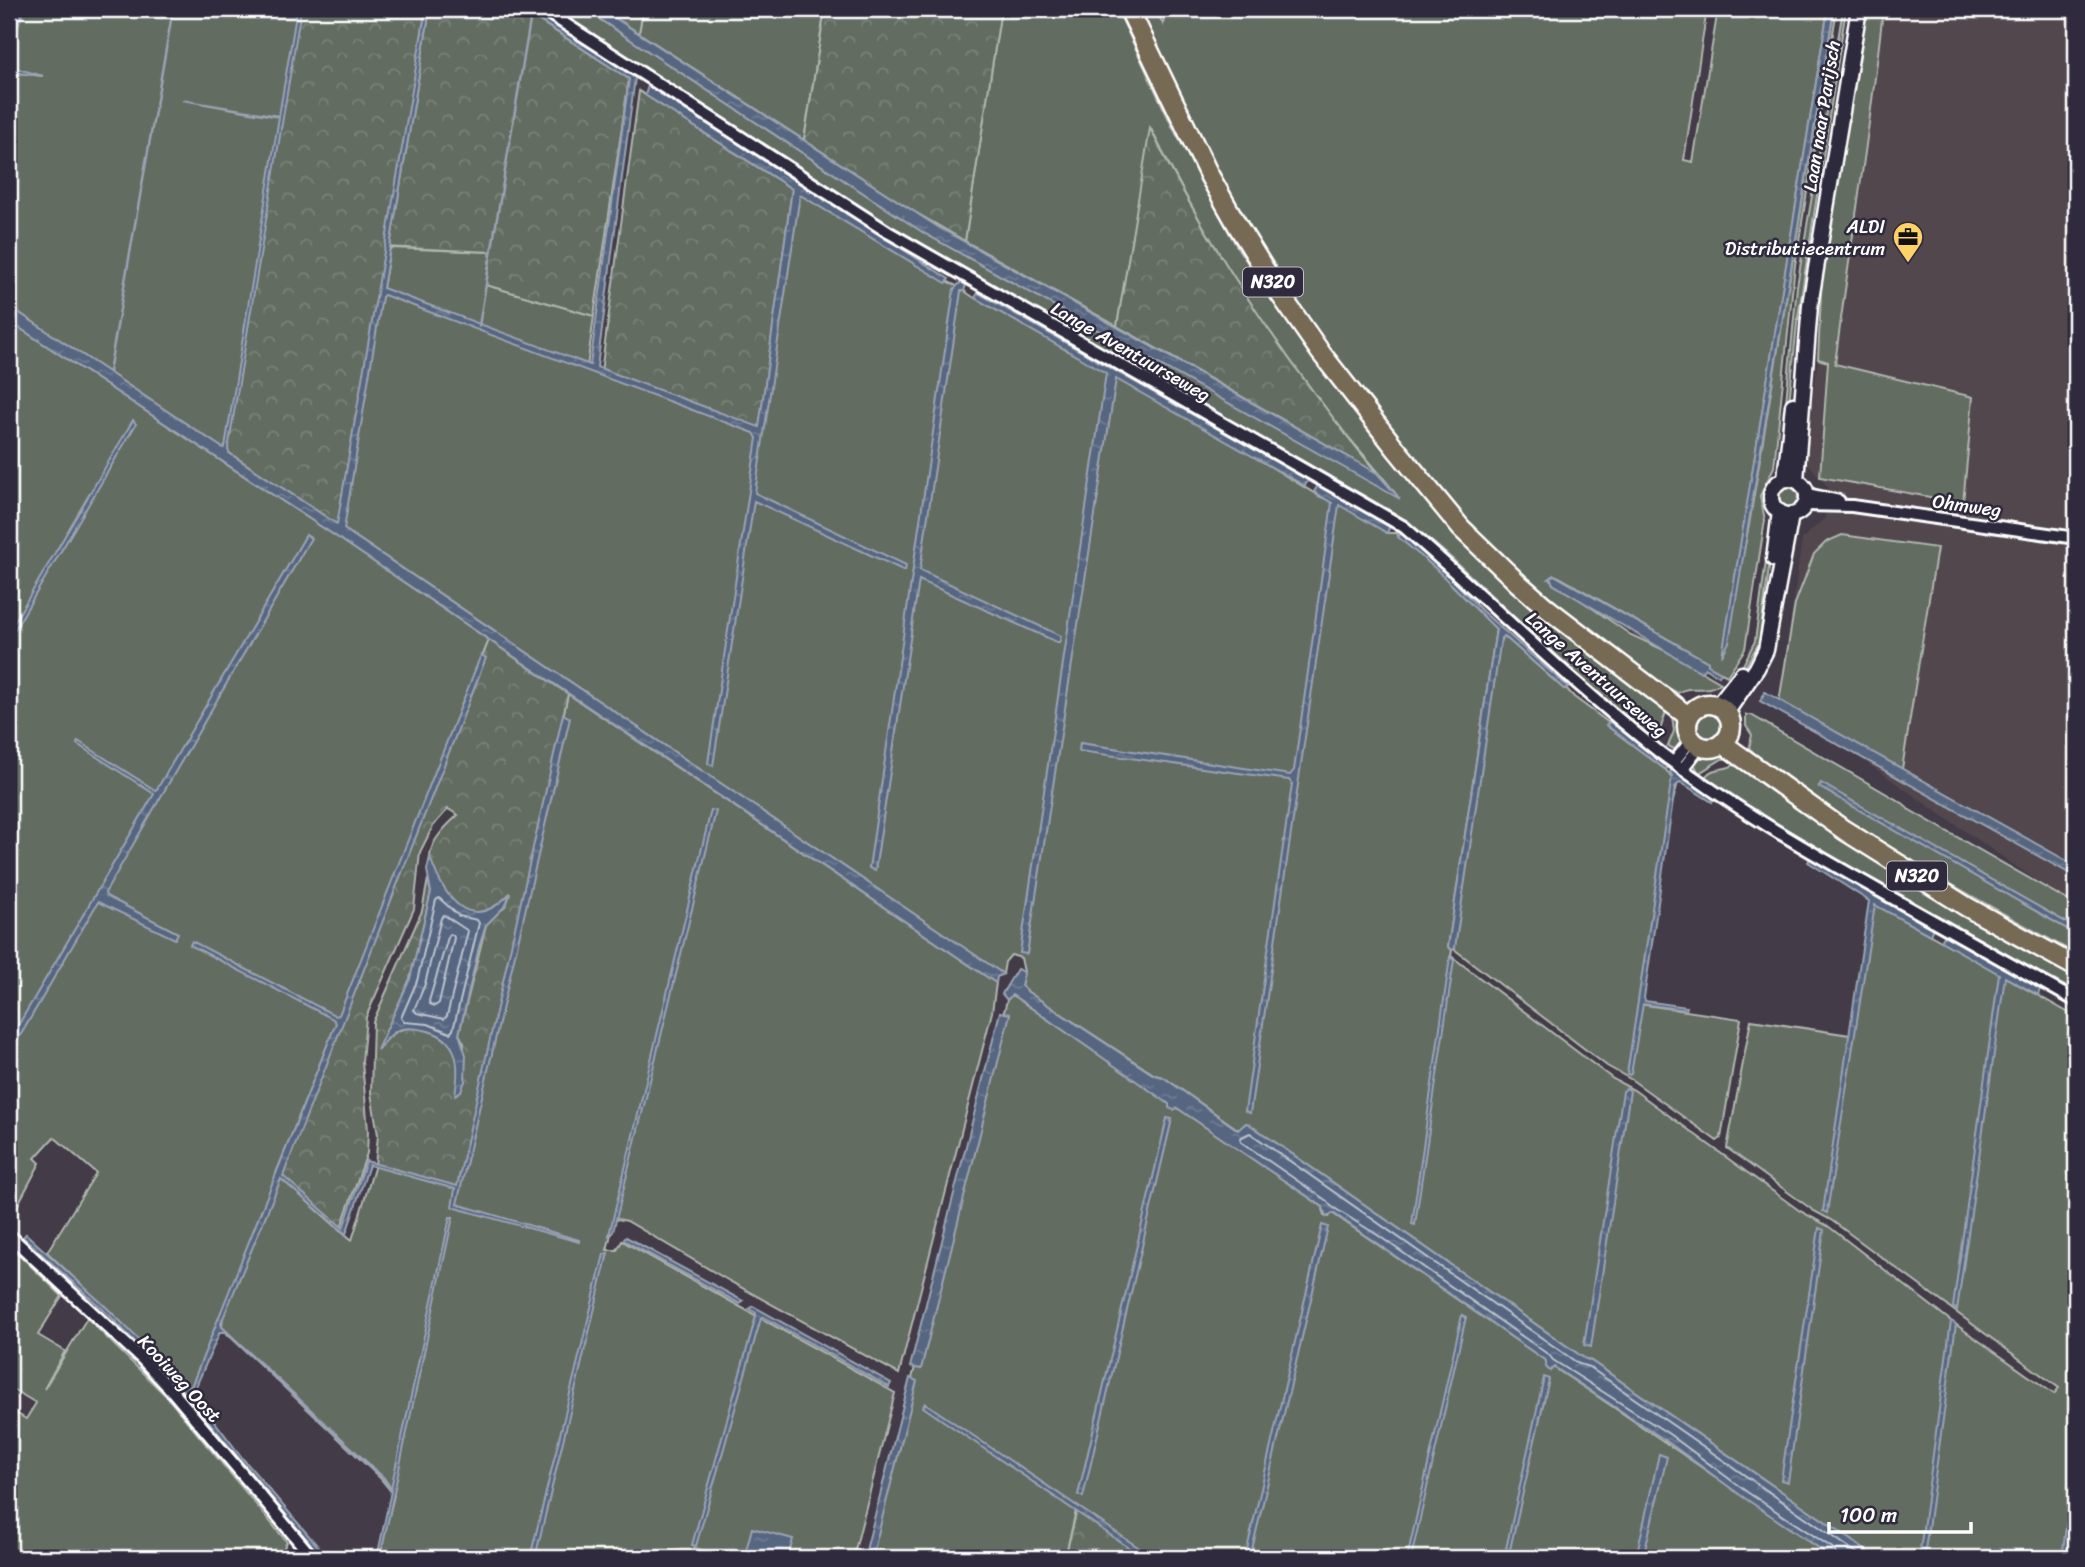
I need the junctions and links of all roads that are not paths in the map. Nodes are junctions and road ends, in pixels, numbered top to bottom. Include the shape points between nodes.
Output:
1 (541, 9) edge
2 (1129, 9) edge
3 (1851, 9) edge
4 (1859, 9) edge
5 (1791, 480) junction
6 (1806, 499) junction
7 (1785, 514) junction
8 (2076, 538) edge
9 (1722, 709) junction
10 (1692, 713) junction
11 (1726, 739) junction
12 (1696, 742) junction
13 (1674, 762) junction
14 (1684, 768) junction
15 (2076, 967) edge
16 (2076, 1002) edge
17 (9, 1235) edge
18 (313, 1558) edge

1 - 13 street, Lange Aventuurseweg via 888,232 1404,527 1557,668
2 - 10 main road, N320 via 1209,175 1321,353 1461,528 1548,609 1664,699
3 - 5 street, Laan naar Parijsch via 1803,299
4 - 5 street, Laan naar Parijsch via 1810,306
5 - 6 street via 1804,486
5 - 7 street via 1776,485 1771,494 1773,505
6 - 7 street via 1800,512
6 - 8 street, Ohmweg
7 - 9 street via 1766,650 1757,668
9 - 10 main road via 1706,705
9 - 11 main road via 1731,723
10 - 12 main road via 1688,729
11 - 12 main road via 1712,748
11 - 15 main road, N320 via 1844,830 1967,907
12 - 13 street, Lange Aventuurseweg
12 - 14 street
13 - 14 street, Lange Aventuurseweg
14 - 16 street, Lange Aventuurseweg via 1805,849
17 - 18 street, Kooiweg Oost via 142,1359

